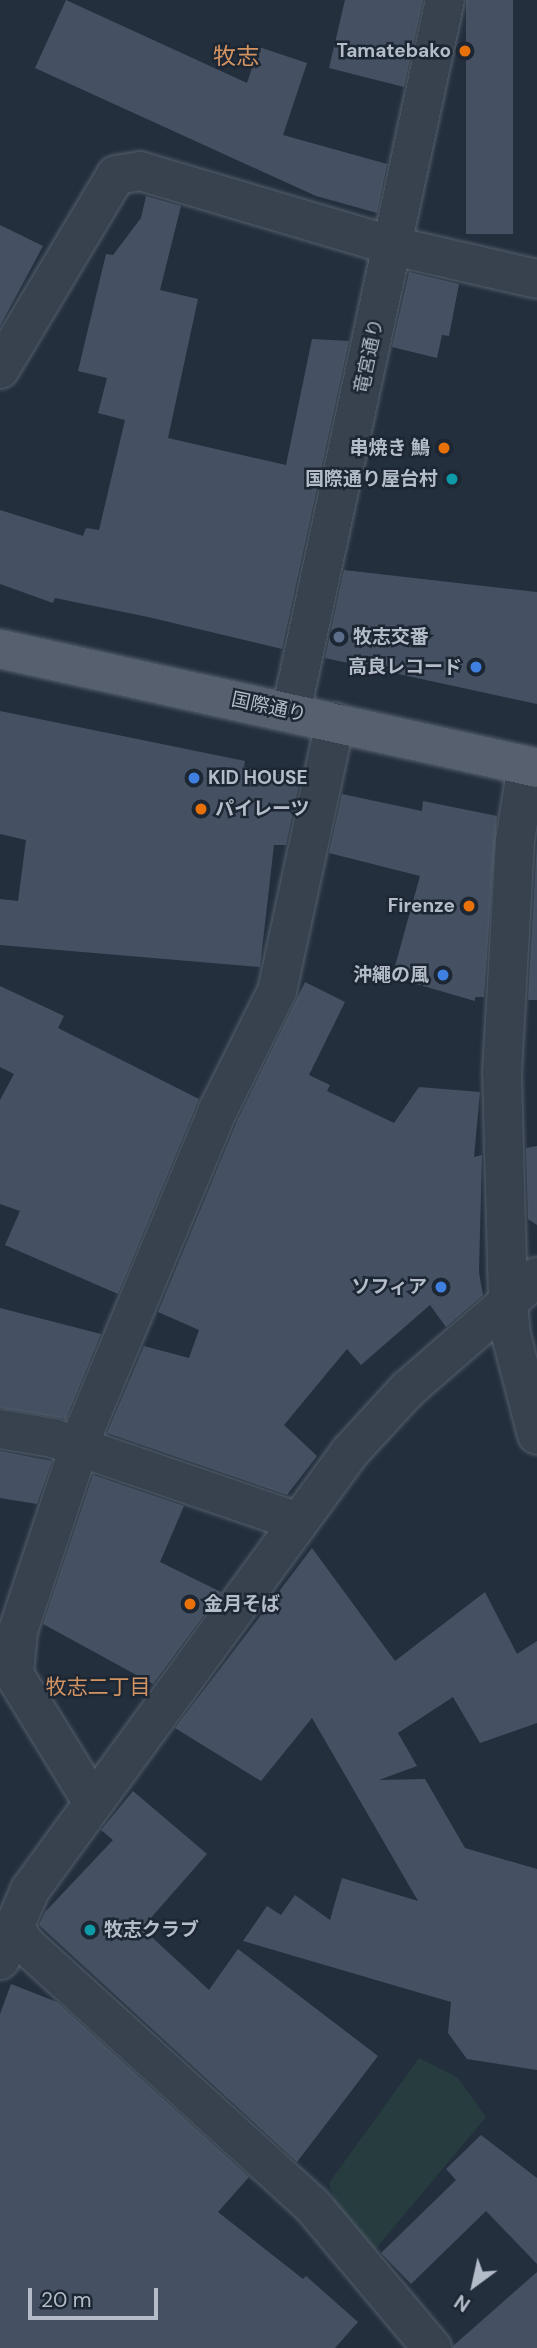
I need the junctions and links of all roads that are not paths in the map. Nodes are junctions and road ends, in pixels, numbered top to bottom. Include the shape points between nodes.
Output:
1 (445, 0) edge
2 (393, 246) junction
3 (537, 279) edge
4 (0, 369) edge
5 (0, 649) edge
6 (291, 712) junction
7 (335, 722) junction
8 (532, 767) edge
9 (537, 1277) edge
10 (508, 1302) junction
11 (0, 1429) edge
12 (537, 1435) edge
13 (80, 1449) junction
14 (298, 1522) junction
15 (92, 1801) junction
16 (7, 1943) edge
17 (432, 2348) edge

1 - 2 street, 竜宮通り
2 - 3 street
2 - 4 street via 140,171 116,175
2 - 6 street, 竜宮通り
5 - 6 main road, 国際通り
6 - 7 main road, 国際通り
7 - 8 main road, 国際通り
7 - 13 street via 277,991 218,1110
8 - 10 street via 515,841 502,1071
9 - 10 street
10 - 12 street via 511,1335
10 - 14 street via 408,1389 350,1452
11 - 13 street via 53,1438
13 - 14 street
13 - 15 street via 18,1631 13,1664 24,1693
14 - 15 street
15 - 16 street via 30,1890
16 - 17 street via 25,1944 312,2205

